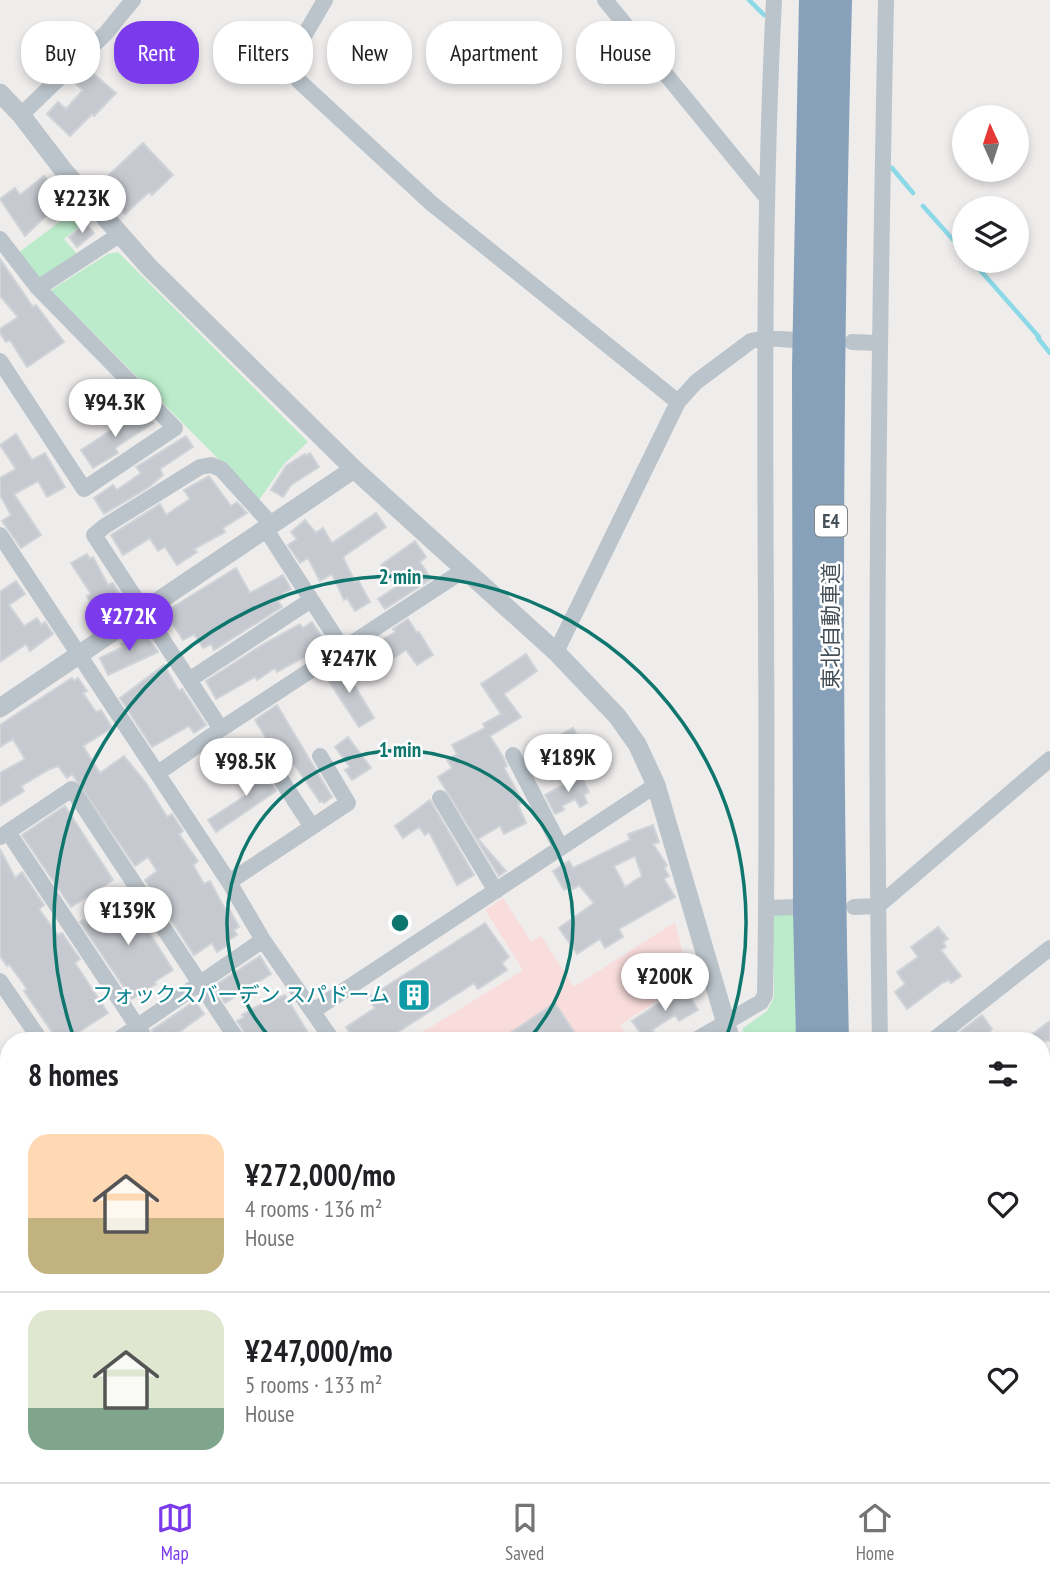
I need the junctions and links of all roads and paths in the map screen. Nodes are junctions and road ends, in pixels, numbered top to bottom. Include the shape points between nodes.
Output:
1 (133, 0) edge
2 (325, 0) edge
3 (605, 0) edge
4 (774, 0) edge
5 (813, 0) edge
6 (838, 0) edge
7 (886, 0) edge
8 (0, 93) edge
9 (22, 115) junction
10 (767, 198) junction
11 (119, 234) junction
12 (0, 239) edge
13 (38, 288) junction
14 (765, 338) junction
15 (795, 340) dead end
16 (852, 342) dead end
17 (878, 343) junction
18 (0, 361) edge
19 (678, 402) junction
20 (354, 469) junction
21 (268, 526) junction
22 (0, 535) edge
23 (464, 570) junction
24 (312, 600) junction
25 (143, 610) junction
26 (343, 649) junction
27 (556, 652) junction
28 (78, 653) junction
29 (189, 680) junction
30 (0, 708) edge
31 (221, 729) junction
32 (513, 755) dead end
33 (320, 756) dead end
34 (1050, 759) edge
35 (276, 772) dead end
36 (158, 773) junction
37 (656, 786) junction
38 (440, 798) dead end
39 (312, 827) junction
40 (4, 835) edge
41 (561, 848) junction
42 (229, 882) junction
43 (496, 891) junction
44 (878, 906) junction
45 (797, 907) dead end
46 (855, 907) dead end
47 (766, 908) junction
48 (263, 940) junction
49 (1050, 948) edge
50 (0, 981) edge
51 (201, 984) junction
52 (313, 1011) junction
53 (137, 1027) junction
54 (35, 1032) edge
55 (130, 1032) edge
56 (141, 1032) edge
57 (232, 1032) edge
58 (326, 1032) edge
59 (729, 1032) edge
60 (810, 1032) edge
61 (835, 1032) edge
62 (880, 1032) edge
63 (948, 1032) edge

1 - 9 street
2 - 19 street via 293,67 299,81 431,203
3 - 10 street
4 - 10 street
5 - 60 highway, 東北自動車道 / E4 via 806,369
6 - 61 highway, 東北自動車道 / E4 via 831,369
7 - 17 street
8 - 9 street
9 - 11 street
10 - 14 street
11 - 13 street
11 - 20 street
12 - 13 street
13 - 18 street via 176,428 84,489
14 - 15 street
14 - 19 street via 751,341 695,382
14 - 47 street
16 - 17 street
17 - 44 street
19 - 27 street
20 - 21 street
20 - 23 street
21 - 24 street
21 - 25 street
21 - 25 street via 221,469 211,465 200,467 105,526 94,536
22 - 28 street
23 - 26 street
23 - 27 street
24 - 26 street
24 - 29 street
25 - 28 street
25 - 29 street
26 - 31 street
27 - 37 street via 617,716
28 - 30 street
28 - 36 street
29 - 31 street
31 - 36 street
32 - 41 street
33 - 39 street via 348,803
34 - 44 street
35 - 39 street
36 - 42 street
37 - 41 street
37 - 59 street
38 - 43 street
39 - 42 street
40 - 51 street via 72,789
40 - 53 street
41 - 43 street
42 - 48 street
43 - 52 street
44 - 46 street
44 - 62 street
45 - 47 street
47 - 59 street via 765,995
48 - 51 street
48 - 52 street
49 - 63 street
50 - 54 street
51 - 53 street
51 - 57 street
52 - 58 street
53 - 55 street
53 - 56 street

